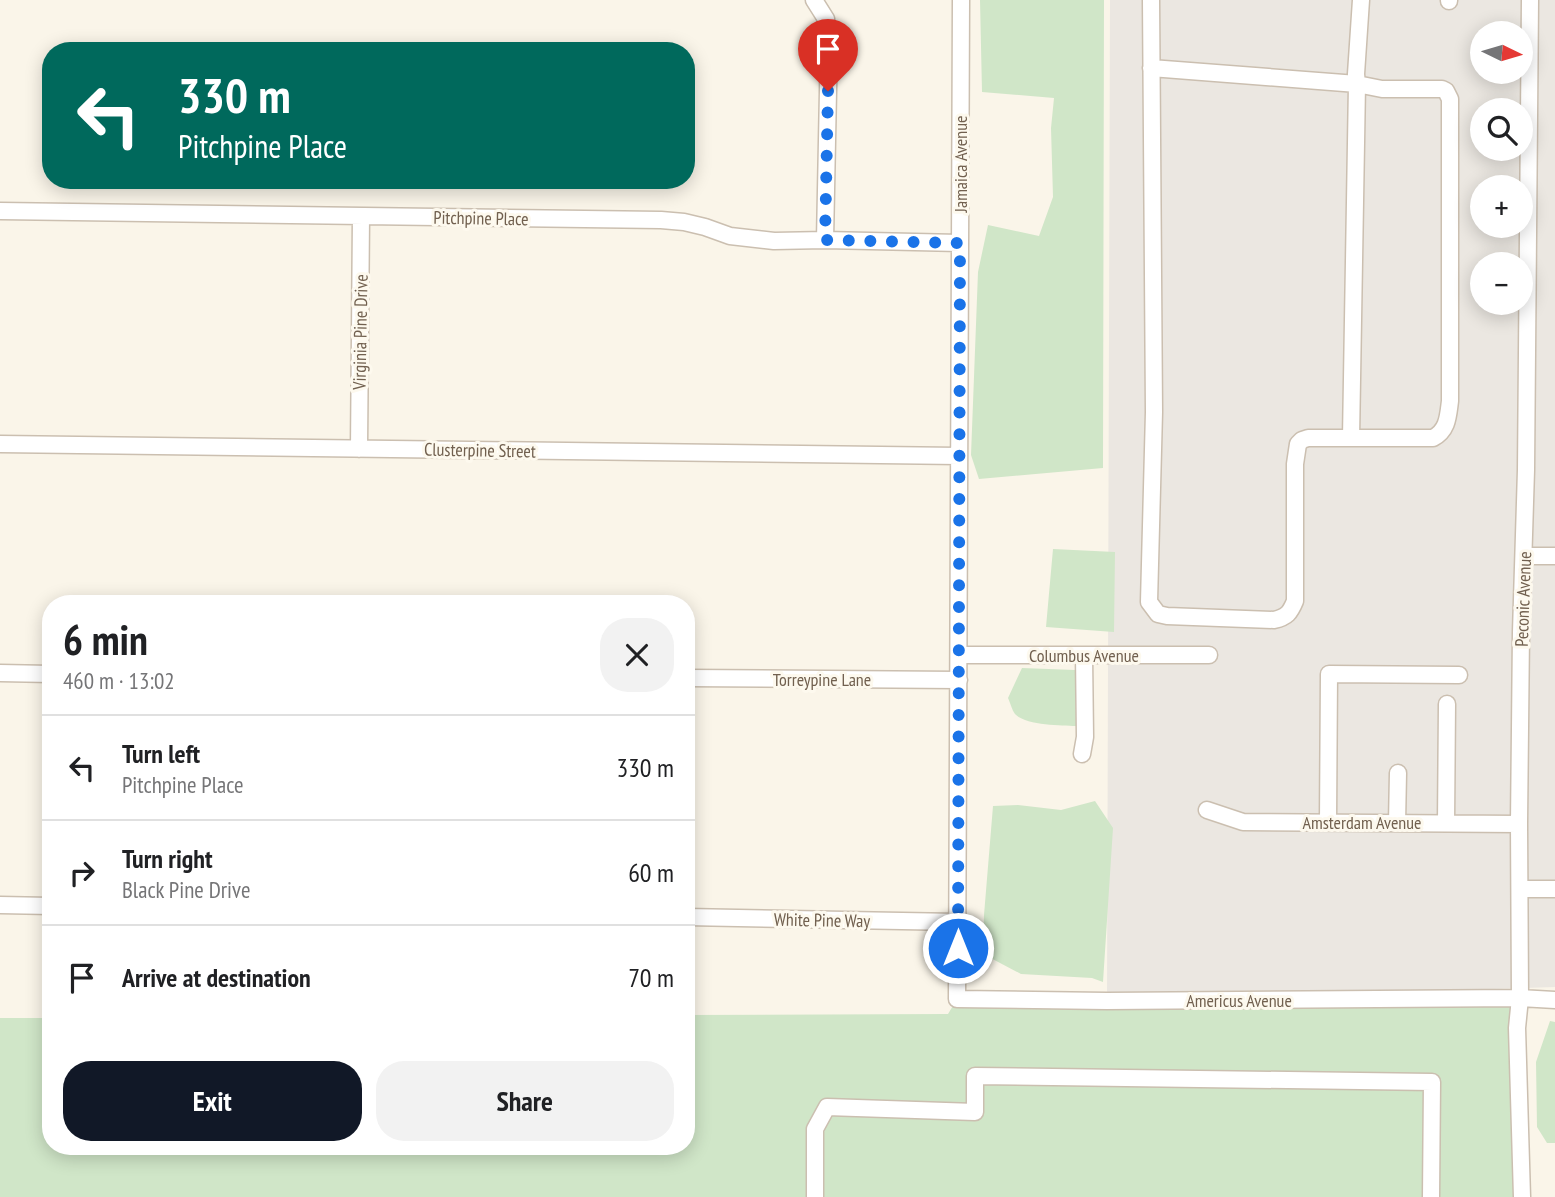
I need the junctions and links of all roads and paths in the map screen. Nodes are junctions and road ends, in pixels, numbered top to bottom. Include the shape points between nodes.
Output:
1 (814, 0) edge
2 (961, 0) edge
3 (1151, 0) edge
4 (1361, 0) edge
5 (1530, 0) edge
6 (1151, 68) junction
7 (1357, 84) junction
8 (0, 211) edge
9 (361, 216) junction
10 (825, 240) junction
11 (960, 243) junction
12 (1352, 438) junction
13 (0, 444) edge
14 (359, 449) junction
15 (959, 456) junction
16 (1524, 556) junction
17 (1555, 556) edge
18 (1209, 654) dead end
19 (959, 655) junction
20 (1084, 655) junction
21 (0, 673) edge
22 (42, 674) edge
23 (1459, 675) dead end
24 (695, 678) edge
25 (958, 680) junction
26 (1447, 705) dead end
27 (1082, 754) dead end
28 (1398, 773) dead end
29 (1207, 810) dead end
30 (1328, 822) junction
31 (1397, 823) junction
32 (1446, 823) junction
33 (1519, 824) junction
34 (1520, 889) junction
35 (1555, 889) edge
36 (0, 905) edge
37 (42, 906) edge
38 (695, 917) edge
39 (958, 922) junction
40 (1520, 998) junction
41 (957, 999) joint
42 (1555, 1000) edge
43 (815, 1197) edge
44 (1431, 1197) edge
45 (1522, 1197) edge

1 - 10 street via 826,19 829,41
2 - 11 street, Jamaica Avenue
3 - 6 street
4 - 7 street
5 - 16 street, Peconic Avenue
6 - 7 street
6 - 12 street via 1154,412 1149,602 1158,614 1285,618 1295,601 1298,444 1308,438
7 - 12 street
7 - 12 street via 1382,89 1442,89 1450,99 1450,401 1446,426 1433,438
8 - 9 street, Pitchpine Place
9 - 10 street, Pitchpine Place via 661,220 730,236
9 - 14 street, Virginia Pine Drive
10 - 11 street, Pitchpine Place
11 - 15 street, Jamaica Avenue
13 - 14 street, Clusterpine Street
14 - 15 street, Clusterpine Street
15 - 19 street, Jamaica Avenue
16 - 17 street
16 - 33 street, Peconic Avenue
18 - 20 street, Columbus Avenue
19 - 20 street, Columbus Avenue
19 - 25 street, Jamaica Avenue
20 - 27 street
21 - 22 street
23 - 30 street via 1329,674
24 - 25 street, Torreypine Lane
25 - 39 street, Jamaica Avenue
26 - 32 street
28 - 31 street
29 - 30 street, Amsterdam Avenue via 1243,822
30 - 31 street, Amsterdam Avenue
31 - 32 street, Amsterdam Avenue
32 - 33 street, Amsterdam Avenue
33 - 34 street, Peconic Avenue
34 - 35 street
34 - 40 street, Peconic Avenue
36 - 37 street
38 - 39 street, White Pine Way
39 - 41 street, Jamaica Avenue
40 - 41 street, Americus Avenue
40 - 42 street, Americus Avenue
40 - 45 street, Peconic Avenue
43 - 44 street via 815,1129 827,1107 975,1112 975,1076 1432,1082

